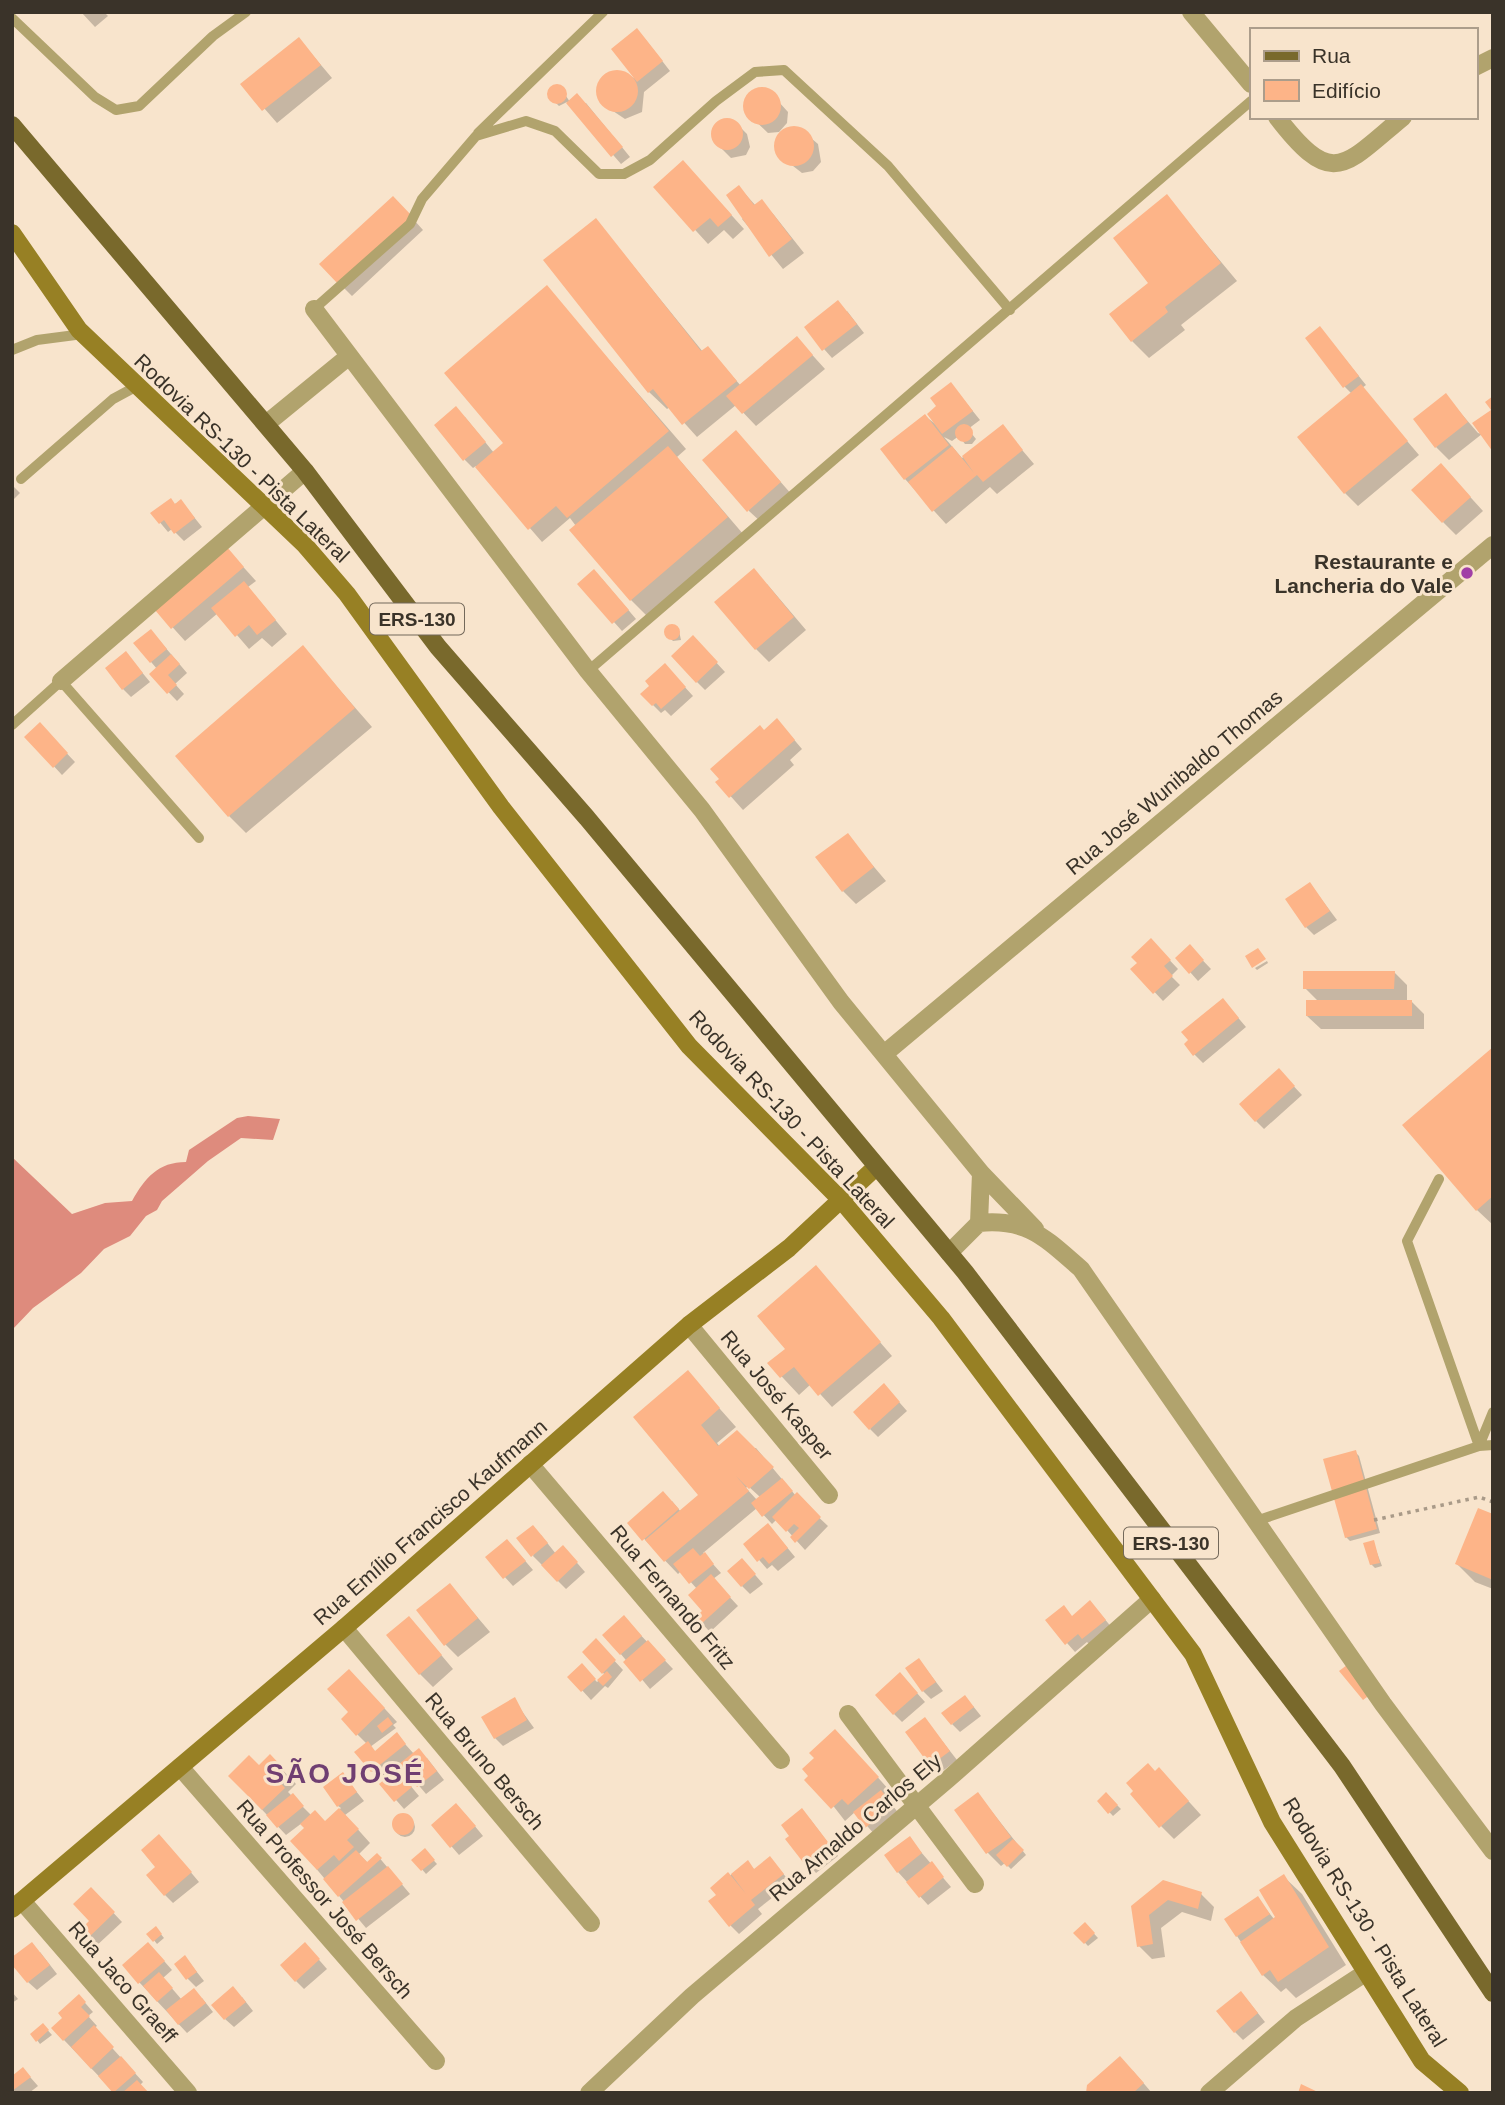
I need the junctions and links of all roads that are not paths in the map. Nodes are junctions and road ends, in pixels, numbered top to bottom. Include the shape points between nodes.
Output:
1 (246, 12) edge
2 (603, 12) edge
3 (1191, 12) edge
4 (12, 18) edge
5 (1250, 83) edge
6 (1250, 102) edge
7 (1279, 119) edge
8 (1402, 119) edge
9 (12, 125) edge
10 (475, 136) junction
11 (12, 233) edge
12 (314, 309) joint
13 (1010, 310) junction
14 (84, 334) junction
15 (12, 350) edge
16 (348, 357) junction
17 (137, 387) junction
18 (266, 424) junction
19 (305, 471) junction
20 (21, 479) dead end
21 (264, 507) junction
22 (1493, 545) edge
23 (588, 671) junction
24 (61, 681) junction
25 (12, 725) edge
26 (199, 838) dead end
27 (884, 1054) junction
28 (876, 1167) junction
29 (981, 1173) junction
30 (1439, 1179) dead end
31 (842, 1202) junction
32 (979, 1223) junction
33 (1037, 1232) junction
34 (949, 1253) junction
35 (689, 1325) junction
36 (1493, 1412) edge
37 (1493, 1445) edge
38 (1479, 1446) junction
39 (530, 1464) junction
40 (829, 1494) dead end
41 (1256, 1521) junction
42 (1152, 1599) junction
43 (344, 1628) junction
44 (848, 1714) dead end
45 (781, 1760) dead end
46 (180, 1767) junction
47 (917, 1805) junction
48 (1493, 1851) edge
49 (975, 1884) dead end
50 (17, 1905) edge
51 (591, 1923) dead end
52 (1365, 1973) junction
53 (1493, 1993) edge
54 (436, 2061) dead end
55 (188, 2093) edge
56 (589, 2093) edge
57 (1209, 2093) edge
58 (1460, 2093) edge

1 - 4 lane via 213,36 139,106 116,110 95,97
2 - 10 lane
3 - 5 street
6 - 13 lane
7 - 8 street via 1311,155 1335,166 1348,163
9 - 18 main road, ERS-130
10 - 12 lane via 422,199 410,224
10 - 13 lane via 526,121 555,131 599,174 624,174 650,160 755,72 784,70 888,166
11 - 14 street, Rodovia RS-130 - Pista Lateral
12 - 16 street
13 - 23 lane
14 - 15 lane via 37,340
14 - 17 street, Rodovia RS-130 - Pista Lateral
16 - 18 street
16 - 23 street
17 - 20 lane via 113,398
17 - 21 street, Rodovia RS-130 - Pista Lateral
18 - 19 main road, ERS-130
19 - 21 street
19 - 28 main road, ERS-130 via 438,647 587,818
21 - 24 street
21 - 31 street, Rodovia RS-130 - Pista Lateral via 347,594 500,807 689,1046
22 - 27 street, Rua José Wunibaldo Thomas
23 - 27 street via 702,810
24 - 25 lane
24 - 26 lane
27 - 29 street
28 - 31 street, Rua Emílio Francisco Kaufmann
28 - 34 main road, ERS-130
29 - 32 street
29 - 33 street
30 - 38 lane via 1407,1241
31 - 35 street, Rua Emílio Francisco Kaufmann
31 - 42 street, Rodovia RS-130 - Pista Lateral via 941,1318
32 - 33 street via 1005,1221
32 - 34 street
33 - 41 street via 1081,1269
34 - 53 main road, ERS-130 via 1342,1766
35 - 39 street, Rua Emílio Francisco Kaufmann
35 - 40 street, Rua José Kasper
36 - 38 lane
37 - 38 lane
38 - 41 lane
39 - 43 street, Rua Emílio Francisco Kaufmann
39 - 45 street, Rua Fernando Fritz
41 - 48 street via 1382,1704
42 - 47 street, Rua Arnaldo Carlos Ely
42 - 52 street, Rodovia RS-130 - Pista Lateral via 1193,1654 1272,1822
43 - 46 street, Rua Emílio Francisco Kaufmann
43 - 51 street, Rua Bruno Bersch
44 - 47 street
46 - 50 street, Rua Emílio Francisco Kaufmann
46 - 54 street, Rua Professor José Bersch
47 - 49 street
47 - 56 street, Rua Arnaldo Carlos Ely via 692,1996
50 - 55 street, Rua Jaco Graeff
52 - 57 street via 1296,2018
52 - 58 street, Rodovia RS-130 - Pista Lateral via 1422,2061

